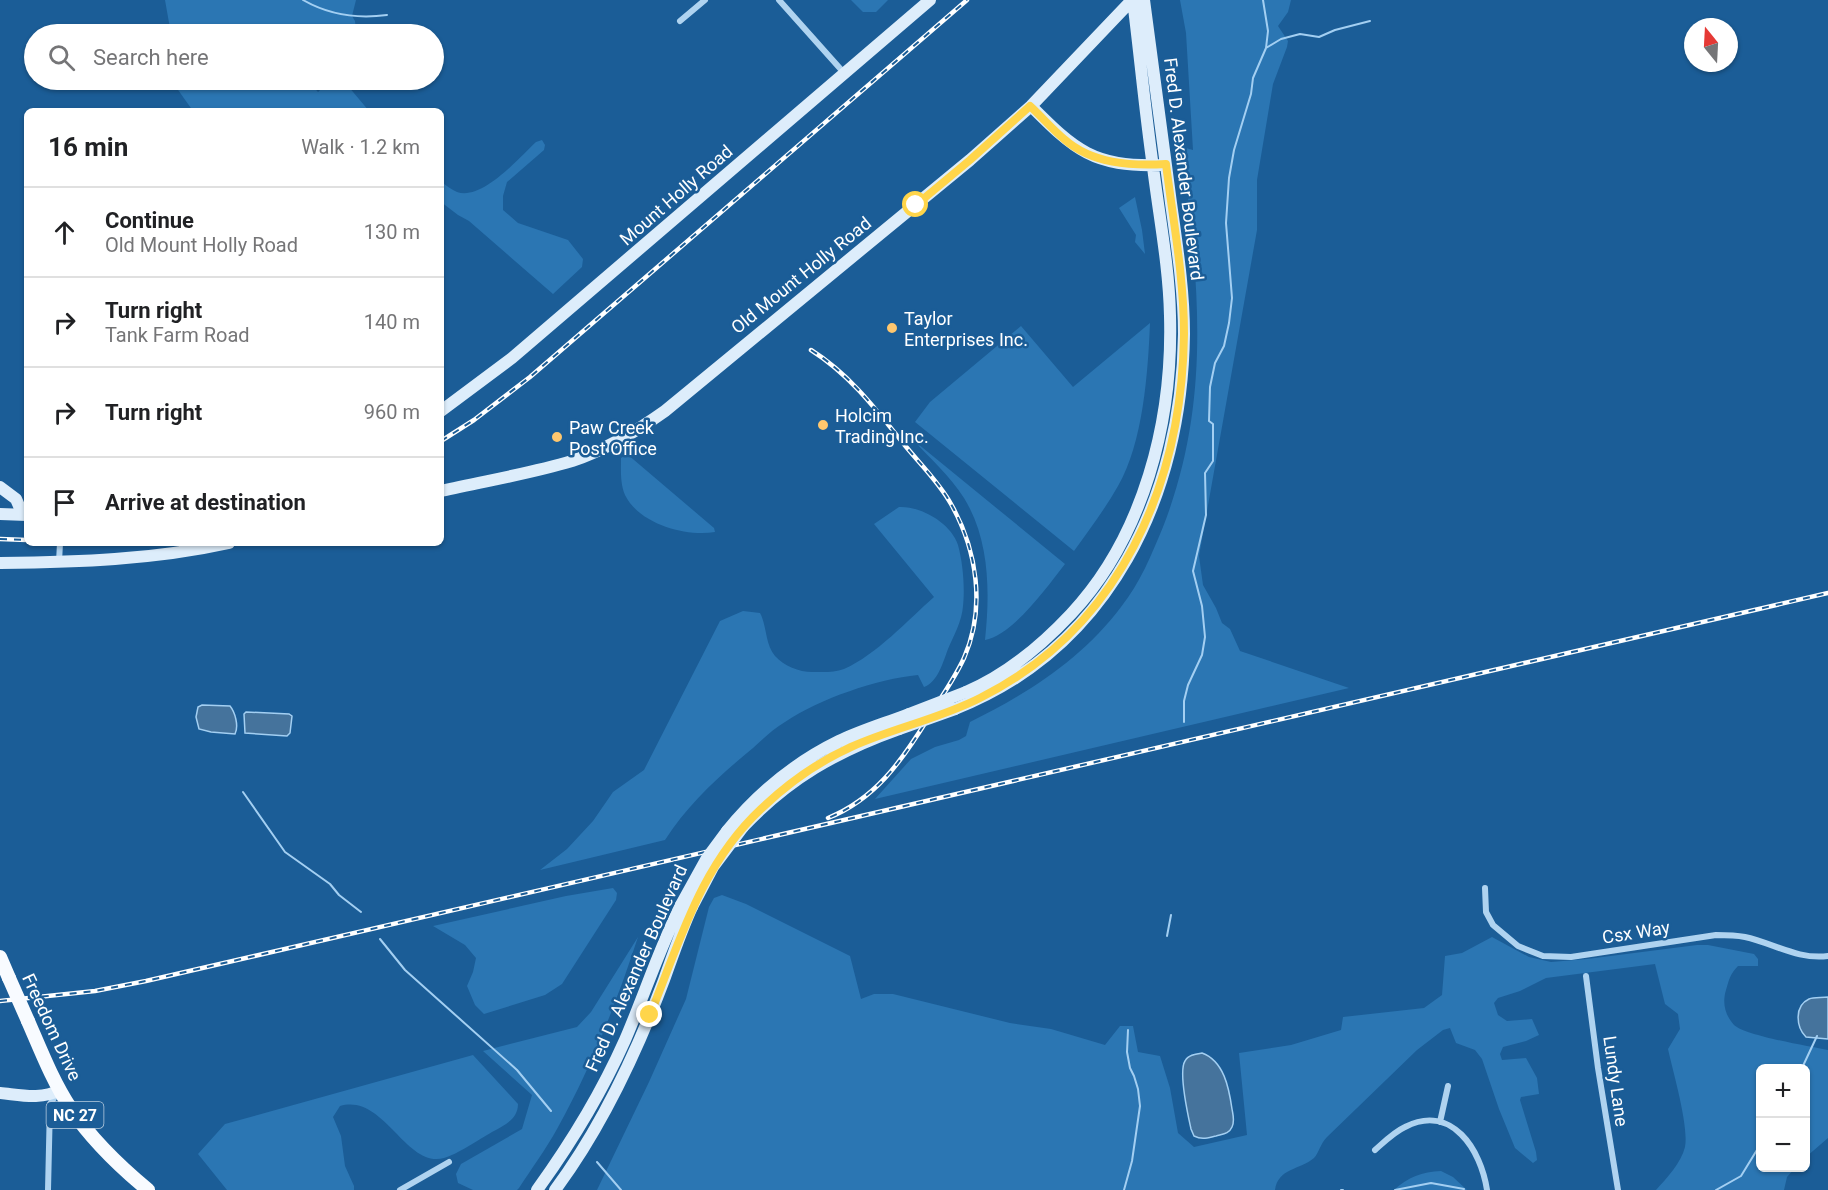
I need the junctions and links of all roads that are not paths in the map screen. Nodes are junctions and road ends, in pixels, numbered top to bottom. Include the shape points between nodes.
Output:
1 (705, 0) edge
2 (779, 0) edge
3 (930, 0) edge
4 (1133, 0) edge
5 (1145, 5) edge
6 (680, 21) dead end
7 (845, 74) junction
8 (1030, 106) junction
9 (1166, 164) junction
10 (1152, 165) junction
11 (444, 409) edge
12 (0, 487) edge
13 (444, 490) edge
14 (24, 513) edge
15 (0, 514) edge
16 (24, 515) edge
17 (60, 546) edge
18 (212, 546) edge
19 (59, 562) junction
20 (0, 563) edge
21 (1485, 888) dead end
22 (687, 906) junction
23 (1828, 956) edge
24 (0, 957) edge
25 (1586, 976) dead end
26 (1448, 1086) dead end
27 (60, 1090) junction
28 (0, 1093) edge
29 (1440, 1122) junction
30 (1375, 1150) dead end
31 (449, 1162) dead end
32 (48, 1190) edge
33 (148, 1190) edge
34 (400, 1190) edge
35 (537, 1190) edge
36 (555, 1190) edge
37 (1487, 1190) edge
38 (1618, 1190) edge

1 - 6 street
2 - 7 street
3 - 7 main road, Mount Holly Road
4 - 8 main road, Old Mount Holly Road
4 - 10 main road, Fred D. Alexander Boulevard
5 - 9 main road, Fred D. Alexander Boulevard
7 - 11 main road, Mount Holly Road via 512,358
8 - 10 main road via 1081,151 1118,163
8 - 13 main road, Old Mount Holly Road via 970,160 654,419 572,461
9 - 10 main road
9 - 22 main road, Fred D. Alexander Boulevard, bridge via 1181,288 1183,352 1176,419 1150,512 1115,581 1076,629 1035,664 989,694 851,747 815,766 780,792 743,827
10 - 22 main road, Fred D. Alexander Boulevard, bridge via 1169,296 1166,394 1141,499 1101,577 1058,628 992,679 966,693 851,736 786,775 754,801 727,831 707,858
12 - 14 main road via 16,499
15 - 16 main road
17 - 19 street
18 - 19 main road via 149,557
19 - 20 main road
21 - 23 street, Csx Way via 1486,912 1493,924 1518,946 1543,956 1571,957 1716,935 1744,937 1807,956
22 - 35 main road, Fred D. Alexander Boulevard via 597,1096
22 - 36 main road, Fred D. Alexander Boulevard via 654,1006 626,1070
24 - 27 main road, Freedom Drive / NC 27, bridge
25 - 38 street, Lundy Lane
26 - 29 street
27 - 28 main road via 40,1097
27 - 32 street via 50,1104
27 - 33 main road, Freedom Drive / NC 27 via 96,1141
29 - 30 street via 1406,1126
29 - 37 street via 1454,1128 1472,1145
31 - 34 street

